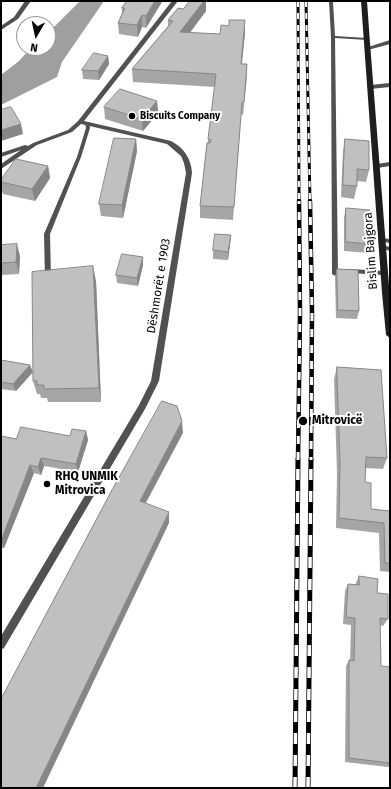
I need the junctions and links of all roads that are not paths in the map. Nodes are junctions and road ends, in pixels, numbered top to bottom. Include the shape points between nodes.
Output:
1 (28, 1) edge
2 (175, 1) edge
3 (330, 1) edge
4 (364, 1) edge
5 (1, 28) edge
6 (333, 37) junction
7 (367, 39) junction
8 (390, 42) edge
9 (368, 48) junction
10 (390, 85) edge
11 (370, 87) junction
12 (83, 123) junction
13 (35, 144) junction
14 (1, 155) edge
15 (390, 164) edge
16 (377, 166) junction
17 (1, 167) edge
18 (390, 242) edge
19 (381, 244) junction
20 (390, 249) edge
21 (383, 273) junction
22 (48, 278) edge
23 (390, 336) edge
24 (1, 645) edge

1 - 5 street via 16,18
2 - 12 street
3 - 6 lane
4 - 7 main road, Bislim Bajgora
6 - 7 lane
6 - 21 lane via 335,272
7 - 9 main road, Bislim Bajgora
8 - 9 street
9 - 11 main road, Bislim Bajgora
10 - 11 street
11 - 16 main road, Bislim Bajgora
12 - 13 street via 70,131
12 - 22 lane via 88,128 79,157 47,234
12 - 24 street, Dëshmorët e 1903 via 168,142 178,148 189,164 158,368 142,407
13 - 14 street
13 - 17 street
15 - 16 street
16 - 19 main road, Bislim Bajgora
18 - 19 lane
19 - 20 lane
19 - 21 main road, Bislim Bajgora
21 - 23 main road, Bislim Bajgora

